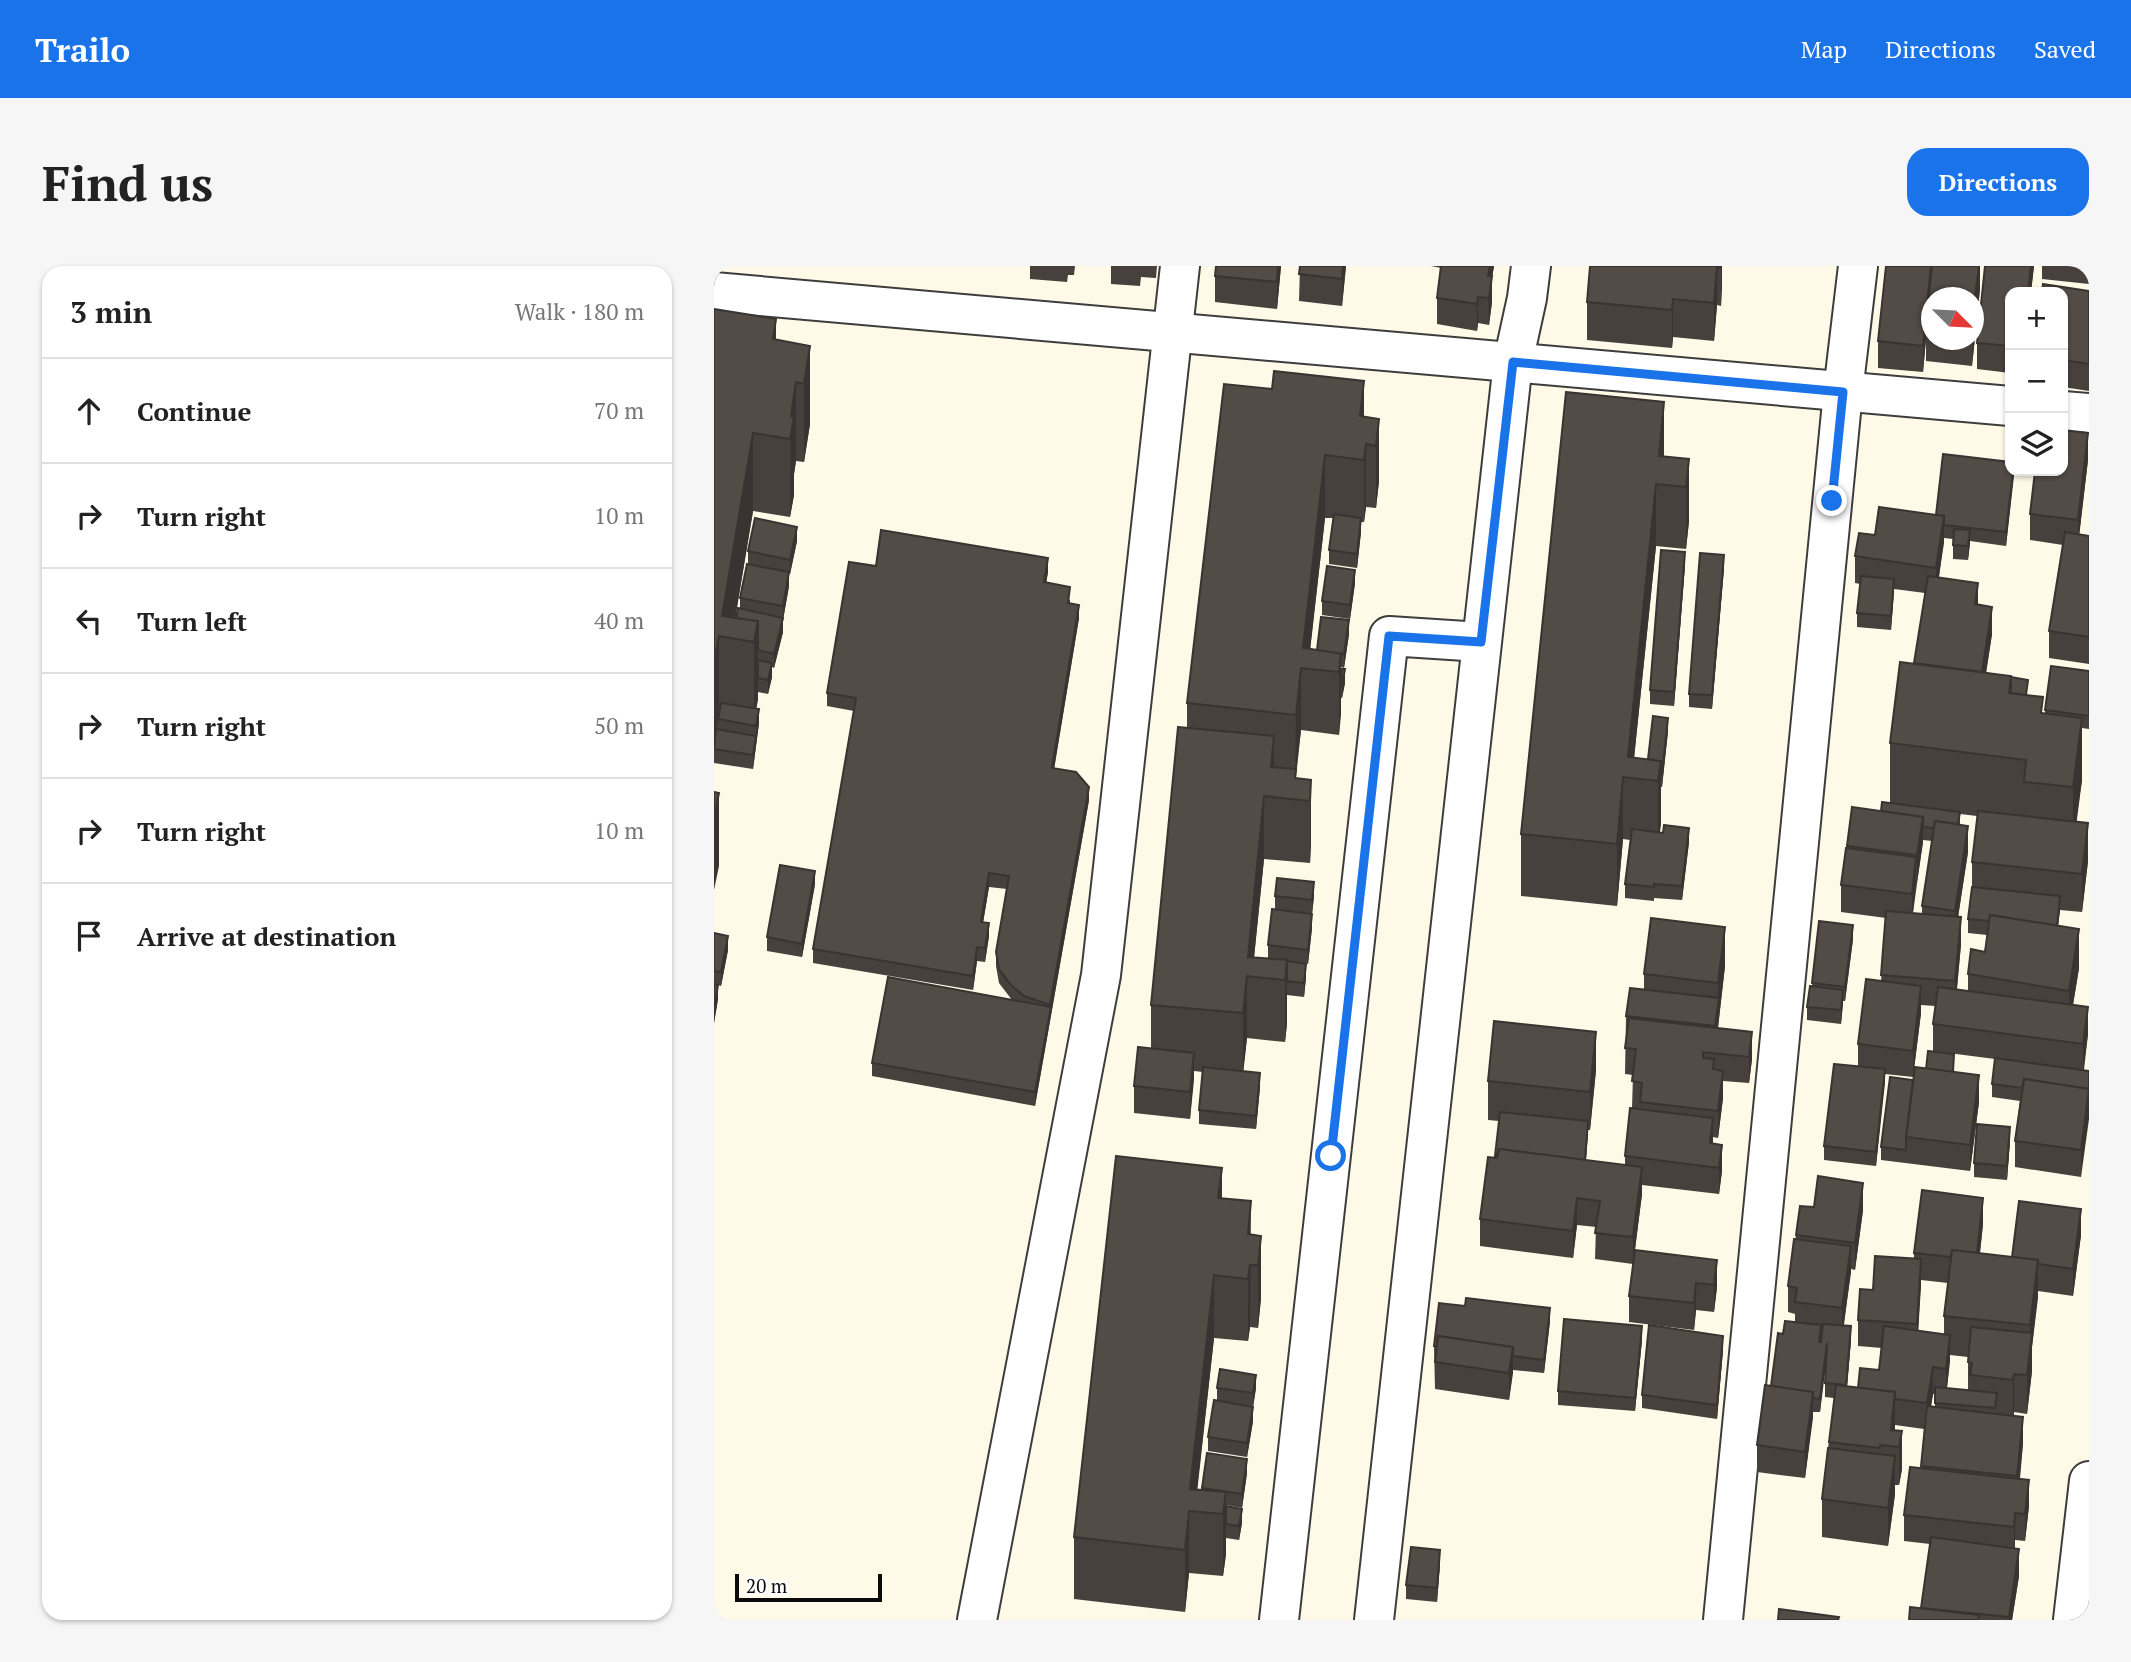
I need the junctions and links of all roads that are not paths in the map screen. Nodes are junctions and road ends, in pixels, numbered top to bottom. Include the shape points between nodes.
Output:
1 (1180, 266) edge
2 (1531, 266) edge
3 (1858, 266) edge
4 (714, 292) edge
5 (1172, 334) junction
6 (1513, 362) junction
7 (1843, 392) junction
8 (2005, 406) edge
9 (2068, 411) edge
10 (2089, 413) edge
11 (1481, 642) junction
12 (2089, 1481) edge
13 (977, 1620) edge
14 (1279, 1620) edge
15 (1374, 1620) edge
16 (1723, 1620) edge
17 (2073, 1620) edge

1 - 5 street
2 - 6 street
3 - 7 street
4 - 5 street
5 - 6 street
5 - 13 street via 1101,975
6 - 7 street
6 - 11 street
7 - 8 street
7 - 16 street
9 - 10 street
11 - 14 street via 1389,636
11 - 15 street
12 - 17 street

